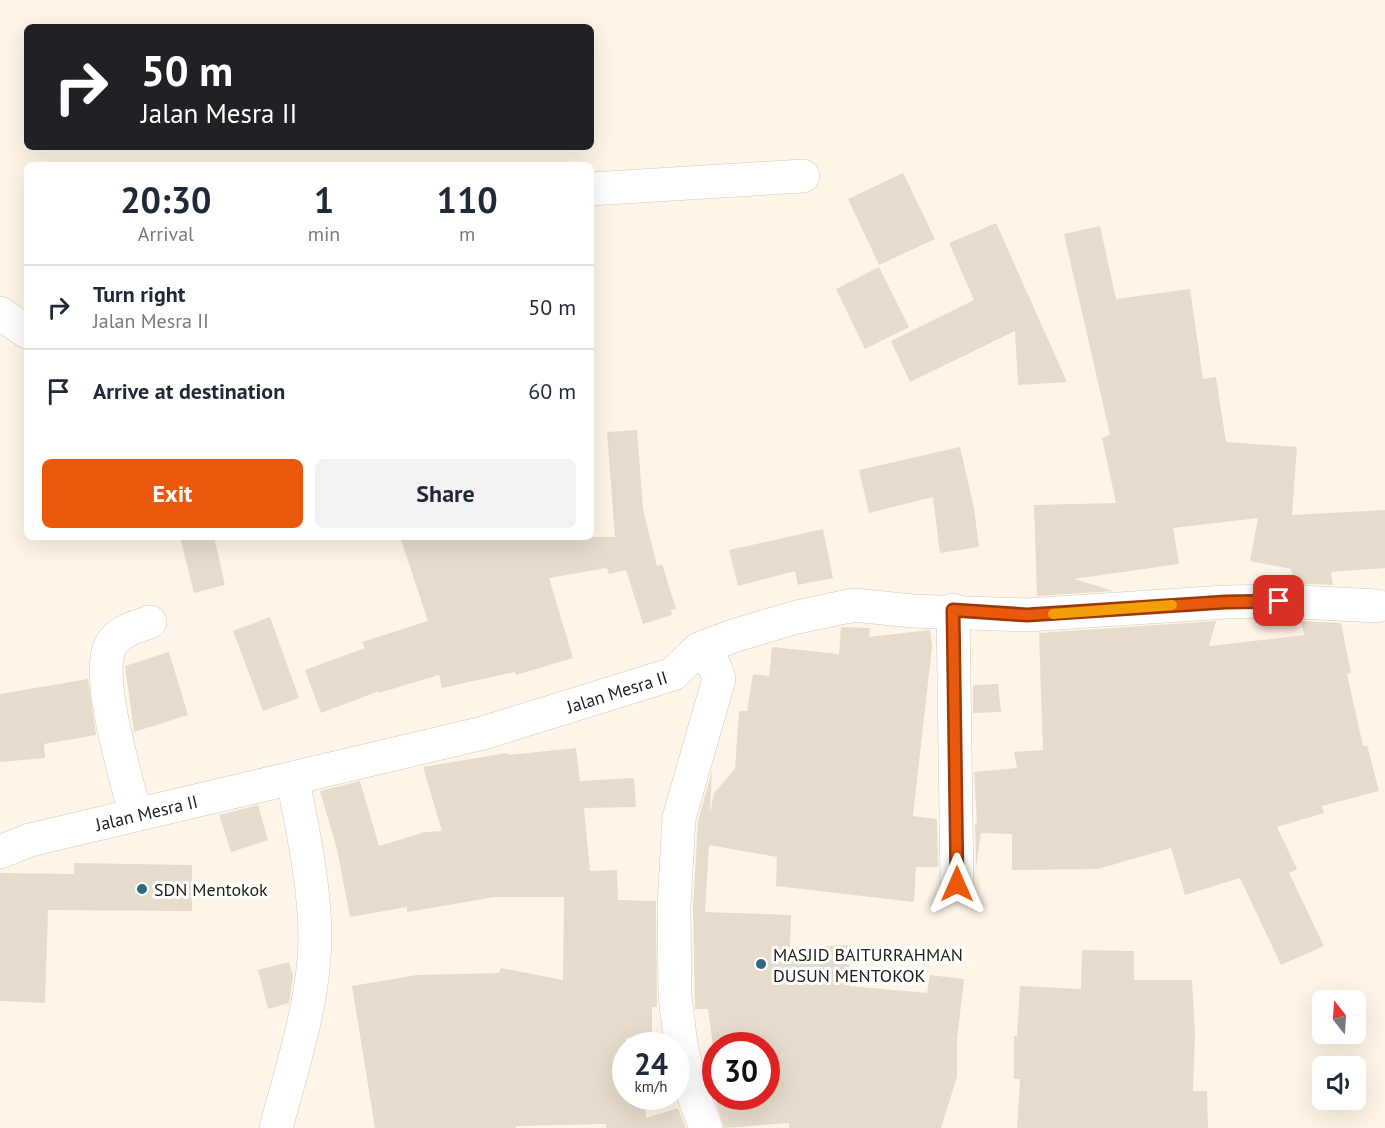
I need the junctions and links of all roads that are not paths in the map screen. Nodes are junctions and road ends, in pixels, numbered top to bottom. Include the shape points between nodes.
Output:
1 (803, 176) dead end
2 (594, 189) edge
3 (0, 313) edge
4 (24, 330) edge
5 (1377, 606) dead end
6 (953, 610) junction
7 (150, 622) dead end
8 (699, 649) junction
9 (292, 780) junction
10 (135, 814) junction
11 (0, 852) edge
12 (957, 884) dead end
13 (276, 1128) edge
14 (706, 1128) edge

1 - 2 street
3 - 4 street
5 - 6 street, Jalan Mesra II via 1236,601 1027,615
6 - 8 street, Jalan Mesra II via 912,611 854,604 797,617
6 - 12 street
7 - 10 street via 123,632 109,648 106,682
8 - 9 street, Jalan Mesra II via 673,674 595,700 483,733
8 - 14 street via 715,667 719,679 679,818 674,906 675,997 684,1063
9 - 10 street, Jalan Mesra II
9 - 13 street via 305,840 315,941 302,1028
10 - 11 street, Jalan Mesra II via 30,840

